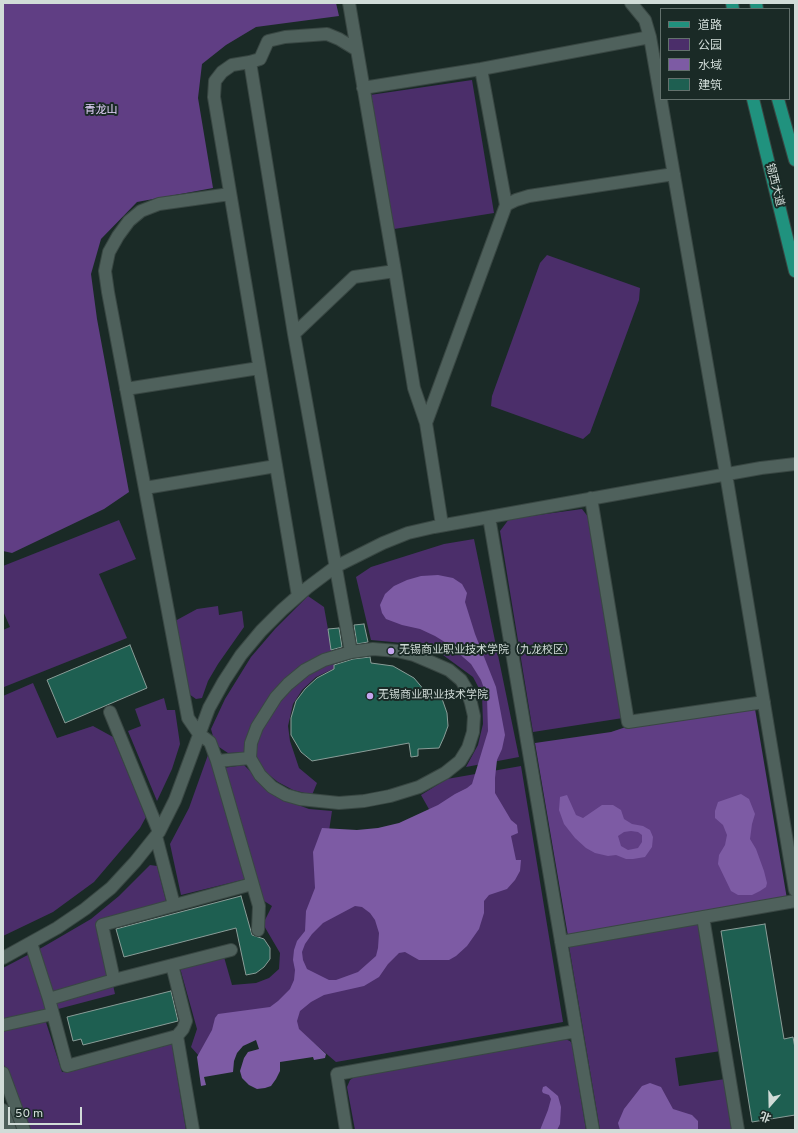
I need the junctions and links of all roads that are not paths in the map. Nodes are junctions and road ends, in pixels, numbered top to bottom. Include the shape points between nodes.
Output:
1 (349, 3) edge
2 (631, 3) edge
3 (650, 37) junction
4 (357, 50) junction
5 (250, 62) junction
6 (480, 69) junction
7 (363, 88) junction
8 (660, 94) edge
9 (661, 100) edge
10 (753, 100) edge
11 (778, 100) edge
12 (795, 160) edge
13 (674, 174) junction
14 (230, 194) junction
15 (506, 205) junction
16 (395, 271) junction
17 (795, 271) edge
18 (294, 334) junction
19 (259, 368) junction
20 (126, 388) junction
21 (426, 423) junction
22 (795, 464) edge
23 (276, 466) junction
24 (726, 474) junction
25 (145, 488) junction
26 (591, 498) junction
27 (488, 517) junction
28 (442, 525) junction
29 (335, 567) junction
30 (298, 596) junction
31 (351, 652) junction
32 (764, 702) junction
33 (110, 712) dead end
34 (199, 734) junction
35 (250, 758) junction
36 (217, 761) junction
37 (157, 834) junction
38 (252, 884) junction
39 (795, 890) edge
40 (795, 901) edge
41 (174, 905) junction
42 (703, 917) junction
43 (258, 930) dead end
44 (561, 942) junction
45 (31, 943) junction
46 (230, 950) dead end
47 (3, 958) edge
48 (172, 965) junction
49 (114, 980) junction
50 (49, 999) junction
51 (53, 1014) junction
52 (3, 1025) edge
53 (576, 1031) junction
54 (177, 1036) junction
55 (3, 1073) edge
56 (3, 1110) edge
57 (10, 1130) edge
58 (24, 1130) edge
59 (193, 1130) edge
60 (346, 1130) edge
61 (593, 1130) edge
62 (738, 1130) edge

1 - 4 street
2 - 3 street via 645,20
3 - 6 street
3 - 8 street
4 - 5 street via 327,34 285,37 268,41 260,59
4 - 7 street
5 - 14 street via 232,65 215,81 214,97
5 - 18 street
6 - 7 street
6 - 15 street
7 - 16 street
9 - 13 street
10 - 17 main road, 锡西大道
11 - 12 main road
13 - 15 street via 529,196
13 - 24 street
14 - 19 street
14 - 20 street via 158,204 141,211 129,221 118,236 105,271
15 - 21 street
16 - 18 street via 354,277
16 - 21 street via 414,388
18 - 29 street
19 - 20 street
19 - 23 street
20 - 25 street
21 - 28 street
22 - 24 street
23 - 25 street
23 - 30 street
24 - 26 street
24 - 32 street
25 - 34 street via 188,718
26 - 27 street
26 - 32 street via 628,722
27 - 28 street
27 - 44 street
28 - 29 street via 408,533
29 - 30 street
29 - 31 street
30 - 34 street via 261,631 240,656 209,708
31 - 35 street via 324,660 305,670 288,684 257,727 251,742
31 - 35 street via 373,649 397,651 449,670 461,680 472,703 474,716 472,738 460,761 445,774 419,787 390,796 339,803 300,800 286,795 272,787 260,775
32 - 39 street
33 - 37 street
34 - 36 street via 210,742
34 - 37 street via 175,800
35 - 36 street
36 - 38 street
37 - 41 street
37 - 45 street via 136,862 86,910
38 - 41 street
38 - 43 street via 259,906
40 - 42 street
41 - 49 street via 102,925
42 - 44 street
42 - 62 street
44 - 53 street
45 - 47 street
45 - 50 street
46 - 48 street
48 - 49 street
48 - 54 street via 186,1021
49 - 50 street
50 - 51 street
51 - 52 street
51 - 54 street via 67,1066
53 - 60 street via 337,1074
53 - 61 street
54 - 59 street
55 - 58 street
56 - 57 street

